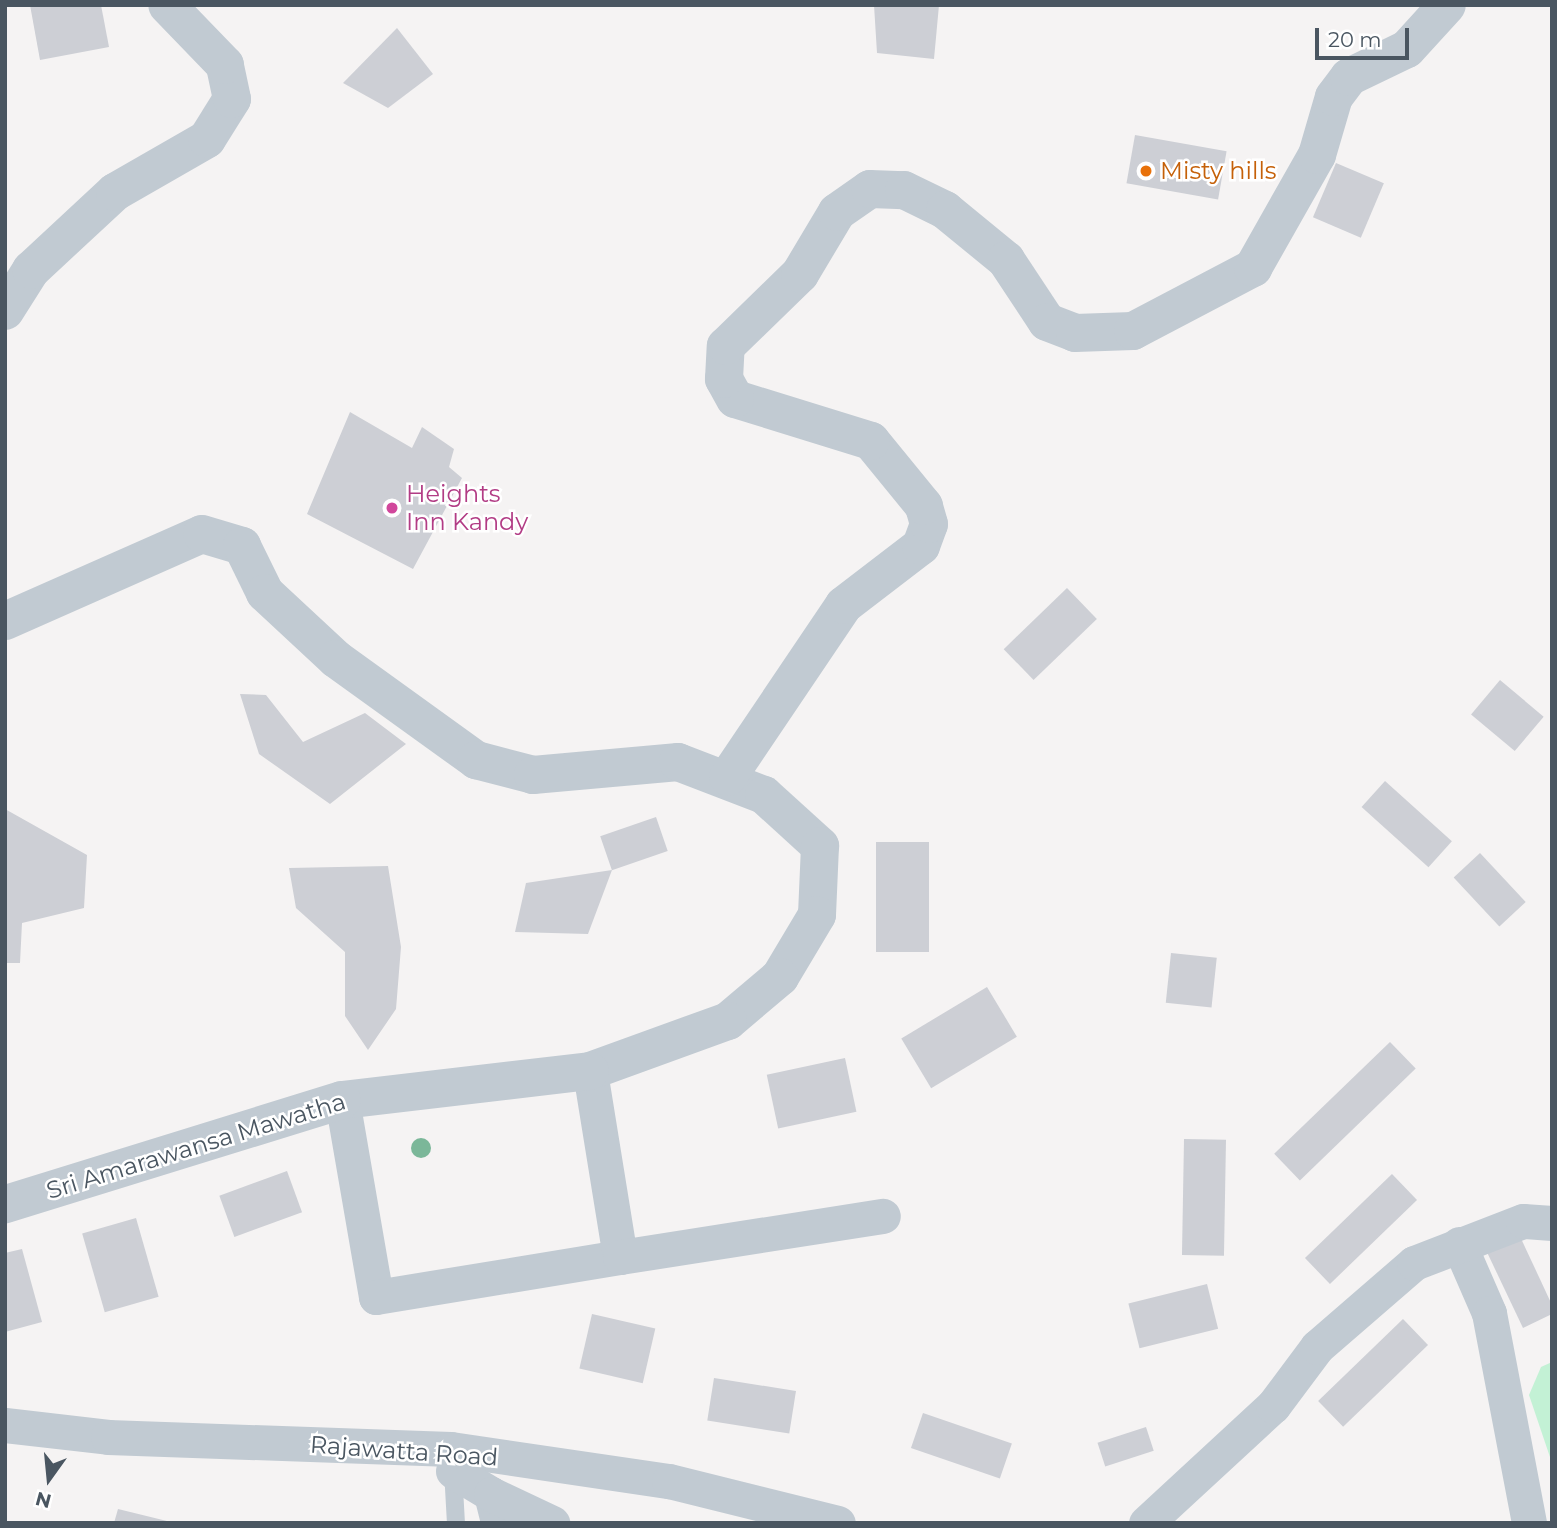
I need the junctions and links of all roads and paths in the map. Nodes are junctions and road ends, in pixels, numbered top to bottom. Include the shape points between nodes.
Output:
1 (167, 5) edge
2 (1447, 5) edge
3 (5, 312) edge
4 (5, 621) edge
5 (729, 777) junction
6 (590, 1071) junction
7 (342, 1100) junction
8 (5, 1204) edge
9 (883, 1216) dead end
10 (1552, 1223) edge
11 (1459, 1244) junction
12 (620, 1257) junction
13 (5, 1425) edge
14 (452, 1460) junction
15 (494, 1508) edge
16 (456, 1523) edge
17 (551, 1523) edge
18 (838, 1523) edge
19 (1146, 1523) edge
20 (1529, 1523) edge

1 - 3 street via 225,65 232,99 207,139 115,192 40,261
2 - 5 street via 1407,49 1349,77 1334,97 1317,155 1252,268 1133,331 1075,333 1047,322 1006,260 945,210 904,190 870,189 837,212 800,274 726,346 724,379 735,399 871,441 924,506 929,524 921,546 844,605
4 - 5 street, Sri Amarawansa Mawatha via 202,534 242,546 265,593 336,659 476,760 534,775 678,762
5 - 6 street, Sri Amarawansa Mawatha via 764,795 820,846 817,915 780,977 728,1021
6 - 7 street, Sri Amarawansa Mawatha
6 - 12 street
7 - 8 street, Sri Amarawansa Mawatha
7 - 12 street via 376,1297
9 - 12 street
10 - 11 street via 1523,1221
11 - 19 street via 1414,1263 1317,1347 1273,1406
11 - 20 street via 1489,1313
13 - 14 street, Rajawatta Road via 108,1437
14 - 15 street
14 - 16 lane
14 - 18 street, Rajawatta Road via 669,1481
15 - 17 street

